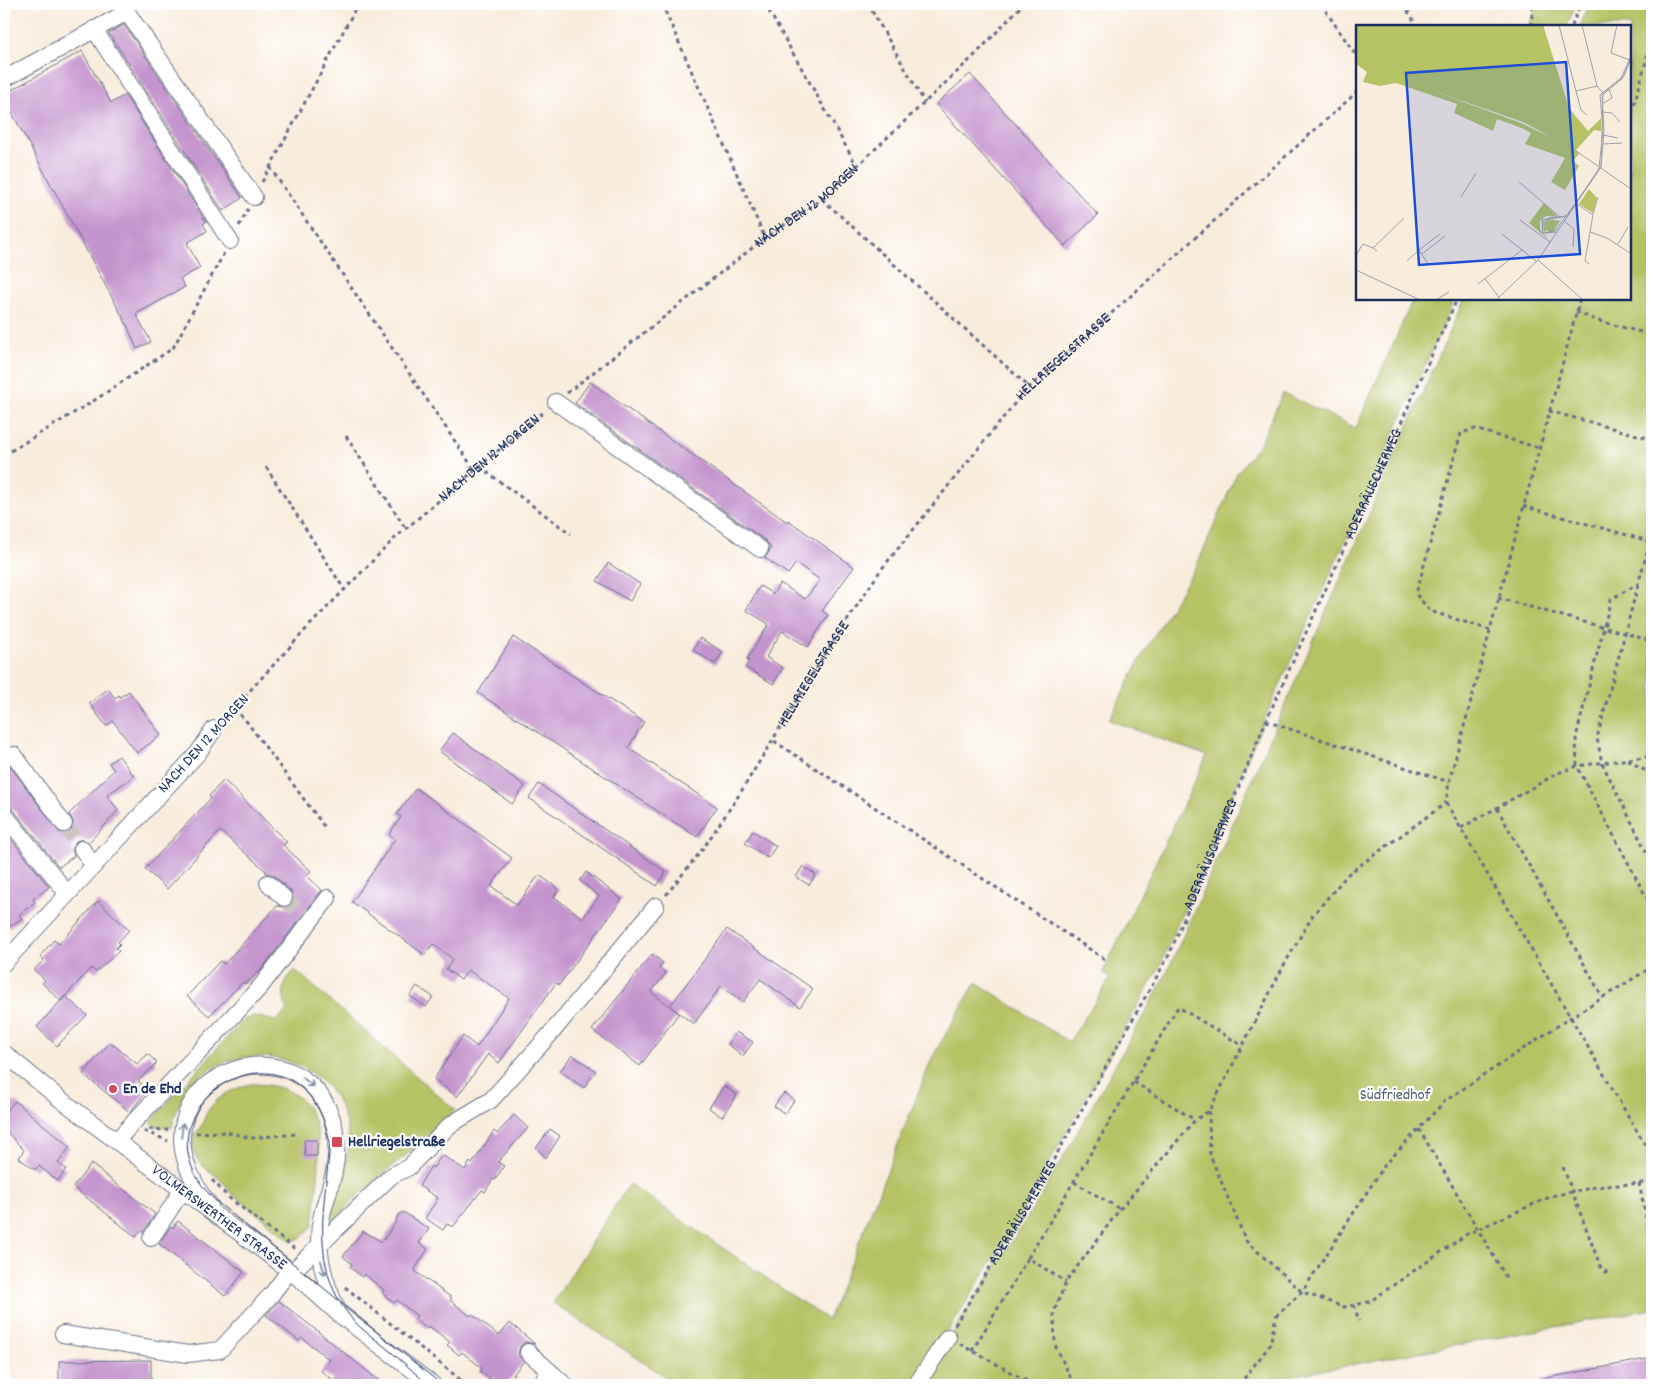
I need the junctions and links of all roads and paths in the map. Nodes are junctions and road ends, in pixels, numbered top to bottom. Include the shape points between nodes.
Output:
1 (358, 4) edge
2 (662, 4) edge
3 (765, 4) edge
4 (868, 4) edge
5 (1023, 4) edge
6 (1321, 4) edge
7 (1402, 4) edge
8 (1532, 4) edge
9 (1580, 4) edge
10 (124, 8) edge
11 (1414, 25) edge
12 (1532, 25) edge
13 (1572, 25) edge
14 (94, 29) junction
15 (1652, 39) edge
16 (1356, 56) edge
17 (4, 79) edge
18 (1356, 93) edge
19 (925, 103) junction
20 (1631, 116) edge
21 (857, 166) junction
22 (270, 167) junction
23 (254, 197) junction
24 (822, 199) junction
25 (764, 238) junction
26 (230, 241) junction
27 (1458, 300) edge
28 (1580, 300) edge
29 (1576, 312) junction
30 (1652, 336) edge
31 (1029, 388) junction
32 (556, 402) junction
33 (1549, 411) junction
34 (346, 436) dead end
35 (1652, 440) edge
36 (1538, 448) junction
37 (4, 455) edge
38 (480, 466) junction
39 (266, 468) dead end
40 (475, 471) junction
41 (1523, 506) junction
42 (406, 529) junction
43 (570, 534) dead end
44 (1652, 536) edge
45 (1652, 542) edge
46 (760, 549) dead end
47 (1638, 584) junction
48 (344, 589) junction
49 (1498, 598) junction
50 (1605, 629) junction
51 (1490, 630) junction
52 (1652, 641) edge
53 (234, 709) junction
54 (1266, 721) junction
55 (214, 729) joint
56 (774, 741) junction
57 (14, 755) dead end
58 (1652, 756) edge
59 (1628, 760) junction
60 (1602, 763) junction
61 (1577, 766) junction
62 (1652, 775) edge
63 (1449, 782) junction
64 (1446, 803) junction
65 (1497, 808) junction
66 (4, 814) edge
67 (64, 824) tunnel mouth
68 (1461, 828) junction
69 (326, 829) dead end
70 (82, 849) tunnel mouth
71 (1652, 863) edge
72 (92, 865) junction
73 (268, 883) dead end
74 (67, 893) junction
75 (284, 898) tunnel mouth
76 (328, 898) dead end
77 (656, 906) joint
78 (1652, 908) edge
79 (1106, 960) dead end
80 (4, 963) edge
81 (1652, 967) edge
82 (1603, 998) junction
83 (1571, 1017) junction
84 (1243, 1046) junction
85 (4, 1053) edge
86 (1134, 1082) junction
87 (1209, 1111) junction
88 (1195, 1120) junction
89 (1419, 1129) junction
90 (296, 1134) dead end
91 (177, 1137) junction
92 (116, 1141) junction
93 (1652, 1157) edge
94 (1563, 1167) dead end
95 (210, 1178) dead end
96 (1074, 1182) junction
97 (1652, 1182) edge
98 (1639, 1183) junction
99 (182, 1191) junction
100 (1573, 1192) junction
101 (1120, 1209) junction
102 (234, 1229) junction
103 (1478, 1230) junction
104 (1650, 1237) dead end
105 (151, 1238) dead end
106 (319, 1244) junction
107 (301, 1254) dead end
108 (1028, 1258) junction
109 (291, 1271) junction
110 (1610, 1275) dead end
111 (1507, 1279) dead end
112 (1066, 1282) junction
113 (339, 1283) dead end
114 (1302, 1292) junction
115 (1354, 1305) junction
116 (340, 1315) junction
117 (1359, 1321) dead end
118 (63, 1334) dead end
119 (948, 1337) junction
120 (528, 1352) dead end
121 (972, 1352) junction
122 (550, 1372) junction
123 (433, 1385) edge
124 (467, 1385) edge
125 (540, 1385) edge
126 (565, 1385) edge
127 (916, 1385) edge
128 (1034, 1385) edge
129 (1074, 1385) edge
130 (1239, 1385) edge

1 - 22 path
2 - 25 path
3 - 21 path
4 - 19 path
5 - 19 path, NACH DEN 12 MORGEN
6 - 16 path
7 - 11 path
8 - 12 path
9 - 13 path
10 - 14 street
10 - 23 street
14 - 17 street
14 - 26 street
15 - 20 path
18 - 31 path, HELLRIEGELSTRASSE
19 - 21 path, NACH DEN 12 MORGEN
21 - 24 path, NACH DEN 12 MORGEN
22 - 23 path
22 - 40 path
23 - 26 path
24 - 25 path, NACH DEN 12 MORGEN
24 - 31 path
25 - 32 path, NACH DEN 12 MORGEN
26 - 37 path via 173,348
27 - 54 path, ADERRÄUSCHERWEG
28 - 29 path
29 - 30 path
29 - 33 path
31 - 56 path, HELLRIEGELSTRASSE via 880,572 825,654
32 - 38 path, NACH DEN 12 MORGEN
32 - 46 street
33 - 35 path
33 - 36 path
34 - 42 path
36 - 41 path
36 - 51 path via 1475,429 1461,433 1416,594 1430,611
38 - 40 path, NACH DEN 12 MORGEN
38 - 43 path
39 - 48 path
40 - 42 path, NACH DEN 12 MORGEN
41 - 45 path
41 - 49 path
42 - 48 path, NACH DEN 12 MORGEN
44 - 47 path
47 - 50 path via 1612,599
47 - 60 path via 1597,738
48 - 53 path, NACH DEN 12 MORGEN
49 - 50 path
49 - 51 path
50 - 52 path
50 - 61 path via 1576,736
51 - 63 path
53 - 55 path, NACH DEN 12 MORGEN
53 - 69 path
54 - 63 path
54 - 119 path, ADERRÄUSCHERWEG via 1169,955 1038,1189
55 - 72 street, NACH DEN 12 MORGEN via 198,753
56 - 77 path, HELLRIEGELSTRASSE via 702,850
56 - 79 path
57 - 67 street
58 - 59 path
59 - 60 path
59 - 62 path
60 - 61 path
60 - 71 path
61 - 65 path via 1558,773
61 - 78 path
63 - 64 path
64 - 68 path
64 - 84 path via 1348,874 1313,915
65 - 68 path
65 - 82 path
66 - 74 street
68 - 83 path
70 - 72 street
72 - 74 street, NACH DEN 12 MORGEN
73 - 75 street
74 - 80 street, NACH DEN 12 MORGEN
76 - 92 street via 260,986
77 - 106 street via 553,1032 491,1100 450,1125 409,1167 391,1176
81 - 82 path
82 - 83 path
83 - 89 path via 1444,1101
83 - 93 path
84 - 86 path via 1178,1008
84 - 87 path
85 - 92 street, VOLMERSWERTHER STRASSE
86 - 88 path
86 - 96 path
87 - 88 path
87 - 114 path via 1210,1155 1246,1241
88 - 101 path
89 - 103 path
89 - 114 path via 1384,1166
90 - 91 path via 251,1138 226,1132
91 - 91 path via 144,1131 155,1128
91 - 102 street via 202,1198
91 -> 106 street via 190,1104 202,1089 230,1072 246,1067 275,1067 299,1075 310,1083 319,1093 335,1126 334,1173 320,1218
92 - 99 street, VOLMERSWERTHER STRASSE
94 - 100 path
95 - 107 path via 228,1197
96 - 101 path
96 - 108 path
97 - 98 path
98 - 100 path
98 - 104 path
99 - 102 street, VOLMERSWERTHER STRASSE
99 - 105 street
100 - 103 path via 1552,1196
100 - 110 path via 1601,1268
101 - 112 path
102 - 109 street, VOLMERSWERTHER STRASSE
103 - 111 path
103 - 115 path via 1370,1302
106 - 109 street
106 -> 116 street via 320,1261
108 - 112 path
108 - 121 path
109 - 116 street, VOLMERSWERTHER STRASSE
109 - 118 street via 220,1350 188,1354
112 - 129 path via 1054,1312 1055,1345
113 - 124 path
114 - 115 path via 1344,1307
114 - 130 path via 1276,1316 1270,1345
115 - 117 path
116 - 123 street, VOLMERSWERTHER STRASSE
119 - 121 path
119 - 127 street
120 - 122 street
121 - 128 path
122 - 125 street
122 - 126 street

